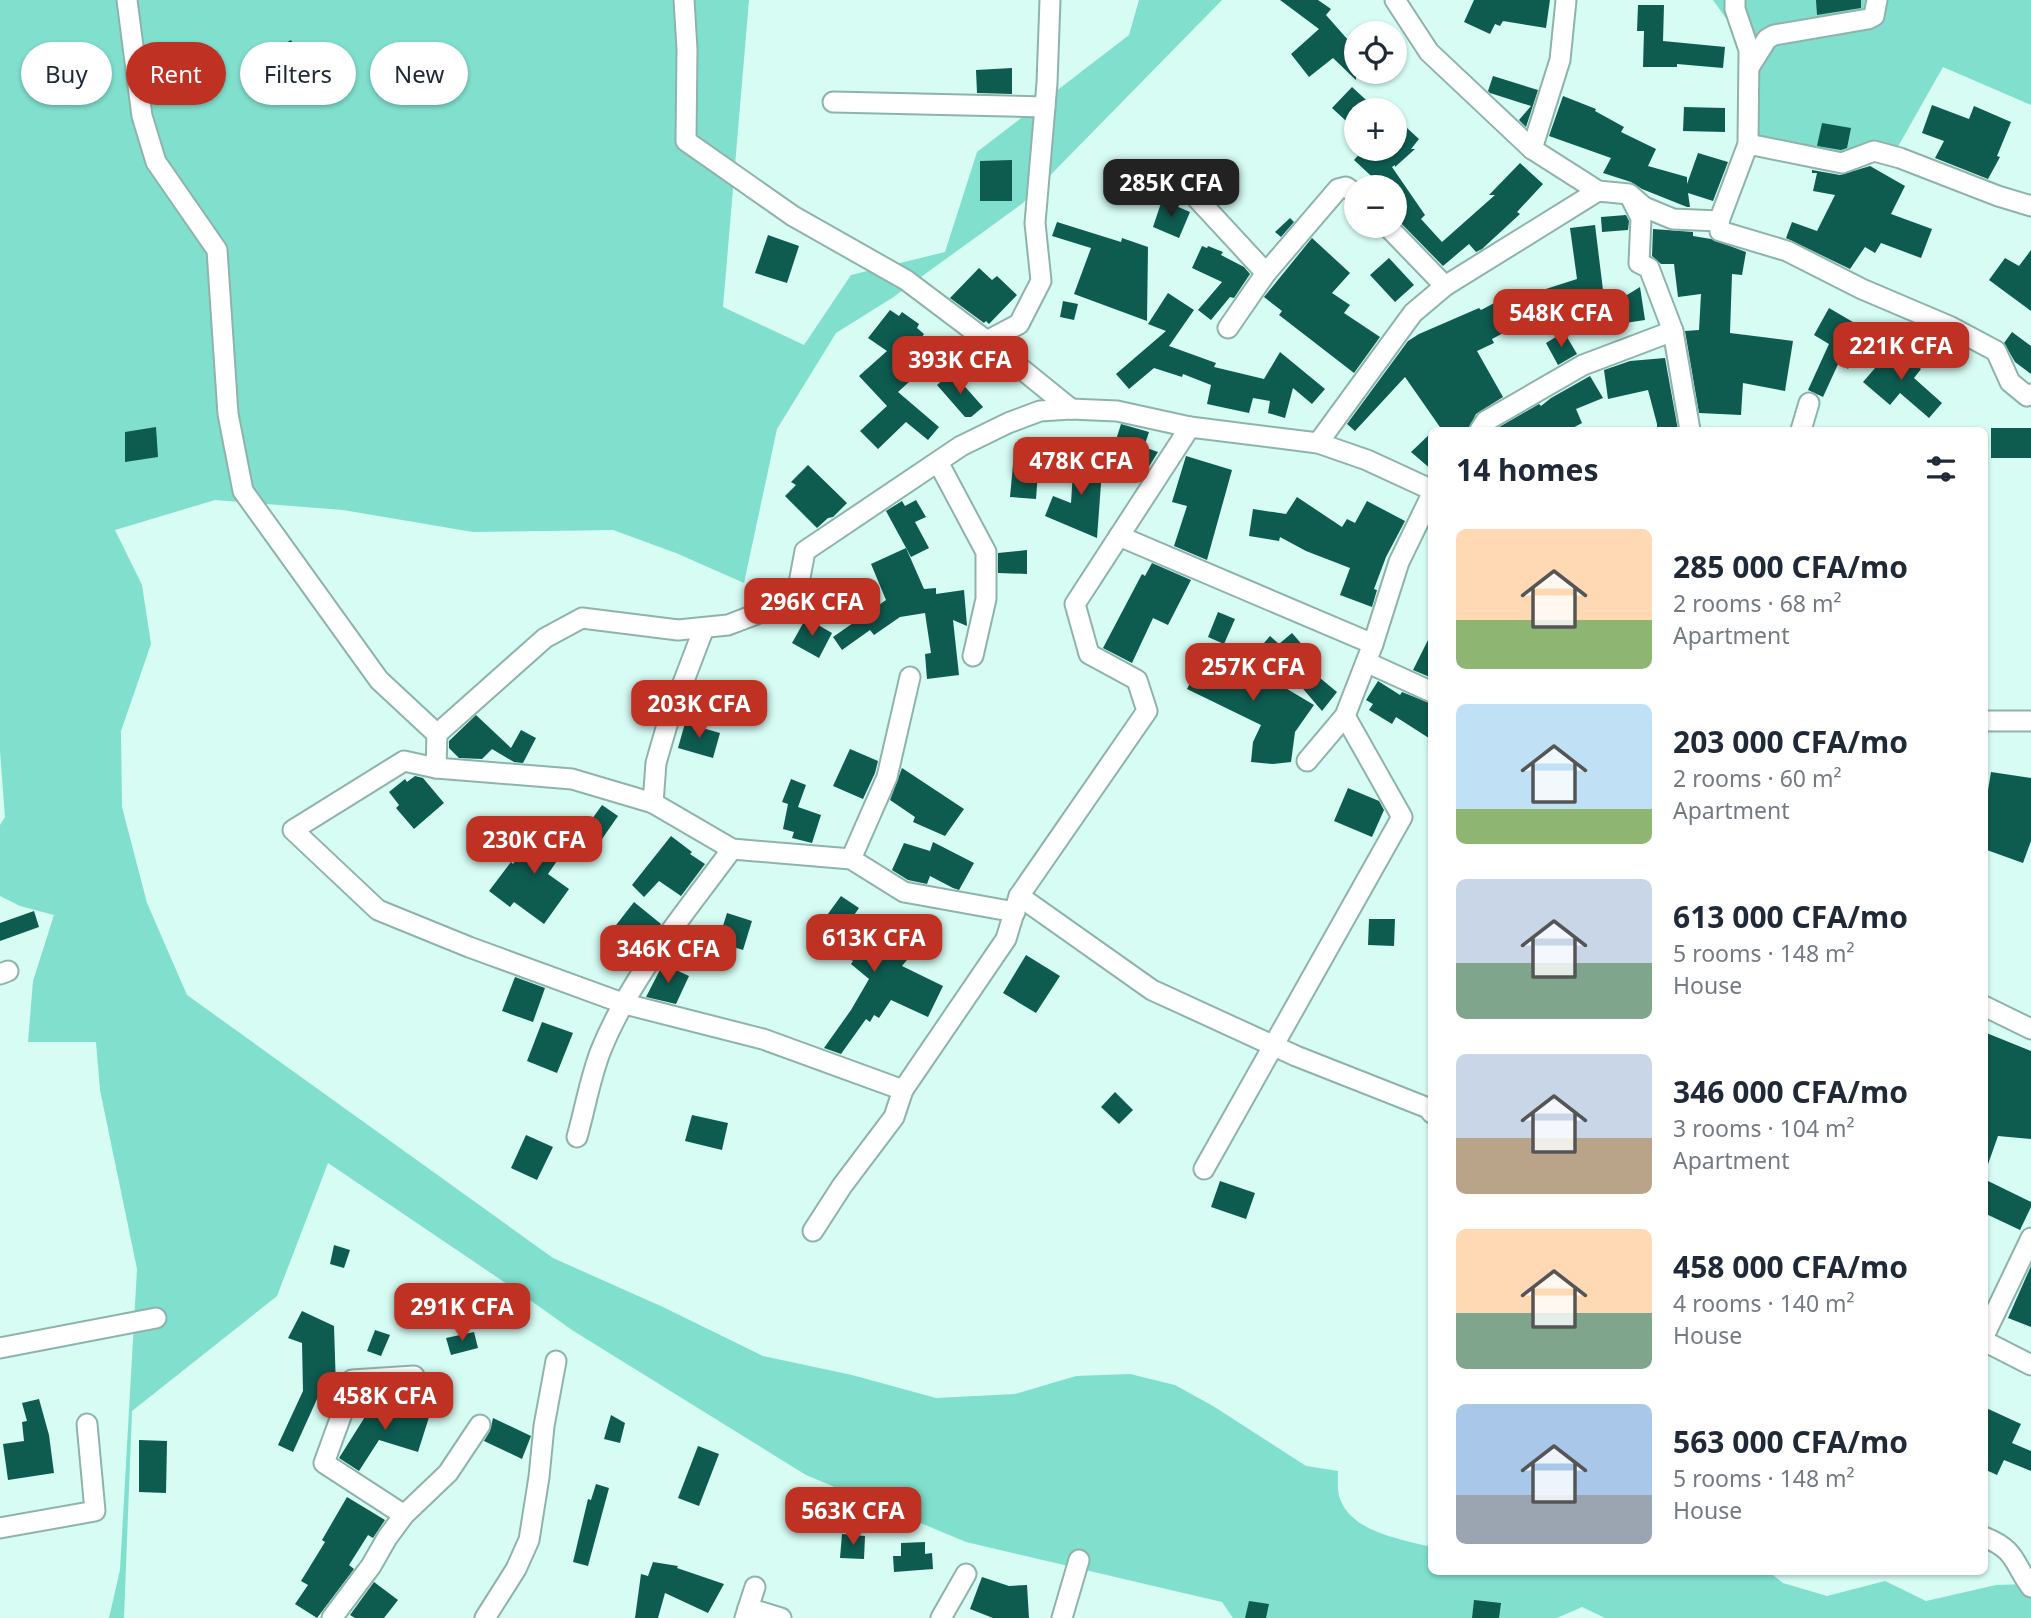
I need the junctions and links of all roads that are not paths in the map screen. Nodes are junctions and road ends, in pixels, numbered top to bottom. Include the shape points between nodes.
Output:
1 (127, 0) edge
2 (684, 0) edge
3 (1050, 0) edge
4 (1395, 0) edge
5 (1566, 0) edge
6 (1735, 0) edge
7 (1877, 0) edge
8 (1750, 66) junction
9 (833, 102) dead end
10 (1045, 107) junction
11 (1748, 144) junction
12 (1532, 149) junction
13 (1344, 188) edge
14 (1598, 191) junction
15 (1192, 193) dead end
16 (1629, 194) junction
17 (2031, 206) edge
18 (1719, 222) junction
19 (1399, 238) edge
20 (1266, 273) junction
21 (1445, 286) junction
22 (1228, 328) dead end
23 (1673, 331) junction
24 (987, 341) junction
25 (2031, 394) edge
26 (1809, 403) dead end
27 (1071, 409) junction
28 (1190, 427) junction
29 (1482, 427) edge
30 (1689, 427) edge
31 (1802, 427) edge
32 (1318, 443) junction
33 (938, 462) junction
34 (1428, 490) edge
35 (1428, 500) edge
36 (1119, 536) junction
37 (704, 628) junction
38 (1369, 653) junction
39 (973, 656) dead end
40 (911, 677) dead end
41 (1428, 690) edge
42 (1345, 716) junction
43 (2031, 721) edge
44 (1988, 722) edge
45 (437, 734) junction
46 (1307, 761) dead end
47 (436, 768) junction
48 (653, 803) junction
49 (732, 849) junction
50 (851, 859) junction
51 (1017, 904) junction
52 (625, 1004) junction
53 (1988, 1008) edge
54 (2031, 1030) edge
55 (1274, 1046) junction
56 (902, 1090) junction
57 (1428, 1108) edge
58 (577, 1138) dead end
59 (1204, 1169) dead end
60 (813, 1231) dead end
61 (2031, 1238) edge
62 (156, 1318) dead end
63 (1988, 1330) edge
64 (1988, 1341) edge
65 (0, 1348) edge
66 (556, 1361) dead end
67 (2031, 1365) edge
68 (414, 1376) dead end
69 (87, 1424) dead end
70 (480, 1425) dead end
71 (404, 1515) junction
72 (0, 1528) edge
73 (1988, 1539) edge
74 (1079, 1560) dead end
75 (965, 1574) dead end
76 (755, 1587) dead end
77 (2031, 1587) edge
78 (746, 1613) edge
79 (332, 1618) edge
80 (485, 1618) edge
81 (781, 1618) edge
82 (942, 1618) edge
83 (1062, 1618) edge

1 - 45 street via 142,116 156,162 217,250 228,414 243,491 379,680
2 - 24 street via 686,141 793,216 906,280
3 - 10 street
4 - 12 street via 1429,52
5 - 12 street via 1560,60
6 - 8 street
7 - 8 street via 1874,16 1868,19 1774,35
8 - 11 street
9 - 10 street
10 - 24 street via 1035,223 1041,281 1019,324
11 - 17 street via 1842,163 1874,151
11 - 18 street
12 - 14 street
13 - 20 street
14 - 16 street
14 - 21 street
15 - 20 street
16 - 18 street via 1644,207 1673,219
16 - 23 street via 1641,218 1639,263 1649,268
18 - 25 street via 1720,230 1810,261 1996,351 2010,382 2027,396
19 - 21 street
20 - 22 street
21 - 32 street via 1413,313
23 - 29 street via 1583,366
23 - 30 street
24 - 27 street
26 - 31 street
27 - 28 street via 1117,411
27 - 33 street via 1040,411 1008,422
28 - 32 street
28 - 36 street
32 - 34 street via 1367,460
33 - 37 street via 805,551 796,599 728,625
33 - 39 street via 986,552 986,599
35 - 38 street via 1399,562
36 - 38 street
36 - 51 street via 1075,604 1089,654 1137,680 1147,711
37 - 45 street via 678,630 582,618 545,638
37 - 48 street via 667,725 656,763
38 - 41 street
38 - 42 street
40 - 50 street via 887,777
42 - 46 street
42 - 55 street via 1402,817
43 - 44 street
45 - 47 street
47 - 48 street via 572,779
47 - 52 street via 404,761 293,830 378,910
48 - 49 street
49 - 50 street
49 - 52 street
50 - 51 street via 904,892
51 - 55 street via 1152,990
51 - 56 street via 1006,939
52 - 56 street via 763,1039
52 - 58 street via 601,1051
53 - 54 street
55 - 57 street
55 - 59 street
56 - 60 street via 894,1117
61 - 63 street
62 - 65 street
64 - 67 street
66 - 80 street via 529,1540
68 - 71 street via 352,1380 324,1463
69 - 72 street via 94,1511
70 - 71 street via 448,1473
71 - 79 street
73 - 77 street via 2013,1555
74 - 83 street
75 - 82 street
76 - 78 street
78 - 81 street

